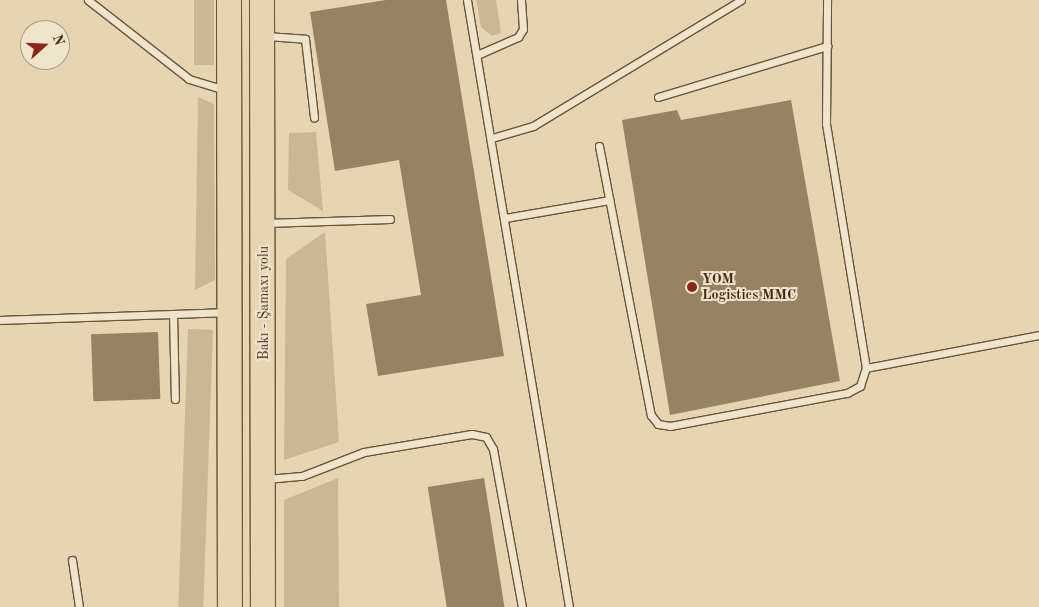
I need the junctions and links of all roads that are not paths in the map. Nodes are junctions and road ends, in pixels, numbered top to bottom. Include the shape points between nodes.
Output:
1 (88, 0) edge
2 (229, 0) edge
3 (262, 0) edge
4 (468, 0) edge
5 (521, 0) edge
6 (740, 0) edge
7 (827, 0) edge
8 (263, 36) junction
9 (827, 46) junction
10 (477, 54) junction
11 (228, 91) junction
12 (658, 97) dead end
13 (314, 117) dead end
14 (492, 138) junction
15 (598, 146) dead end
16 (609, 200) junction
17 (504, 218) junction
18 (390, 219) dead end
19 (265, 223) junction
20 (229, 312) junction
21 (172, 314) junction
22 (0, 320) edge
23 (1039, 335) edge
24 (866, 368) junction
25 (175, 398) dead end
26 (263, 479) junction
27 (72, 560) dead end
28 (79, 607) edge
29 (230, 607) edge
30 (263, 607) edge
31 (522, 607) edge
32 (568, 607) edge

1 - 11 lane via 189,78
2 - 11 highway
3 - 8 highway, Bakı - Şamaxı yolu
4 - 10 lane
5 - 10 lane via 523,29 518,37
6 - 14 lane via 532,126
7 - 9 lane
8 - 13 lane via 295,35 305,39
8 - 19 highway, Bakı - Şamaxı yolu
9 - 12 lane
9 - 24 lane via 826,124
10 - 14 lane
11 - 20 highway
14 - 17 lane
15 - 16 lane
16 - 17 lane
16 - 24 lane via 651,415 658,424 670,426 847,393 860,386
17 - 32 lane
18 - 19 lane
19 - 26 highway, Bakı - Şamaxı yolu
20 - 21 lane
20 - 29 highway
21 - 22 lane
21 - 25 lane
23 - 24 lane
26 - 30 highway, Bakı - Şamaxı yolu
26 - 31 lane via 302,476 364,452 472,434 486,437 493,449
27 - 28 lane

